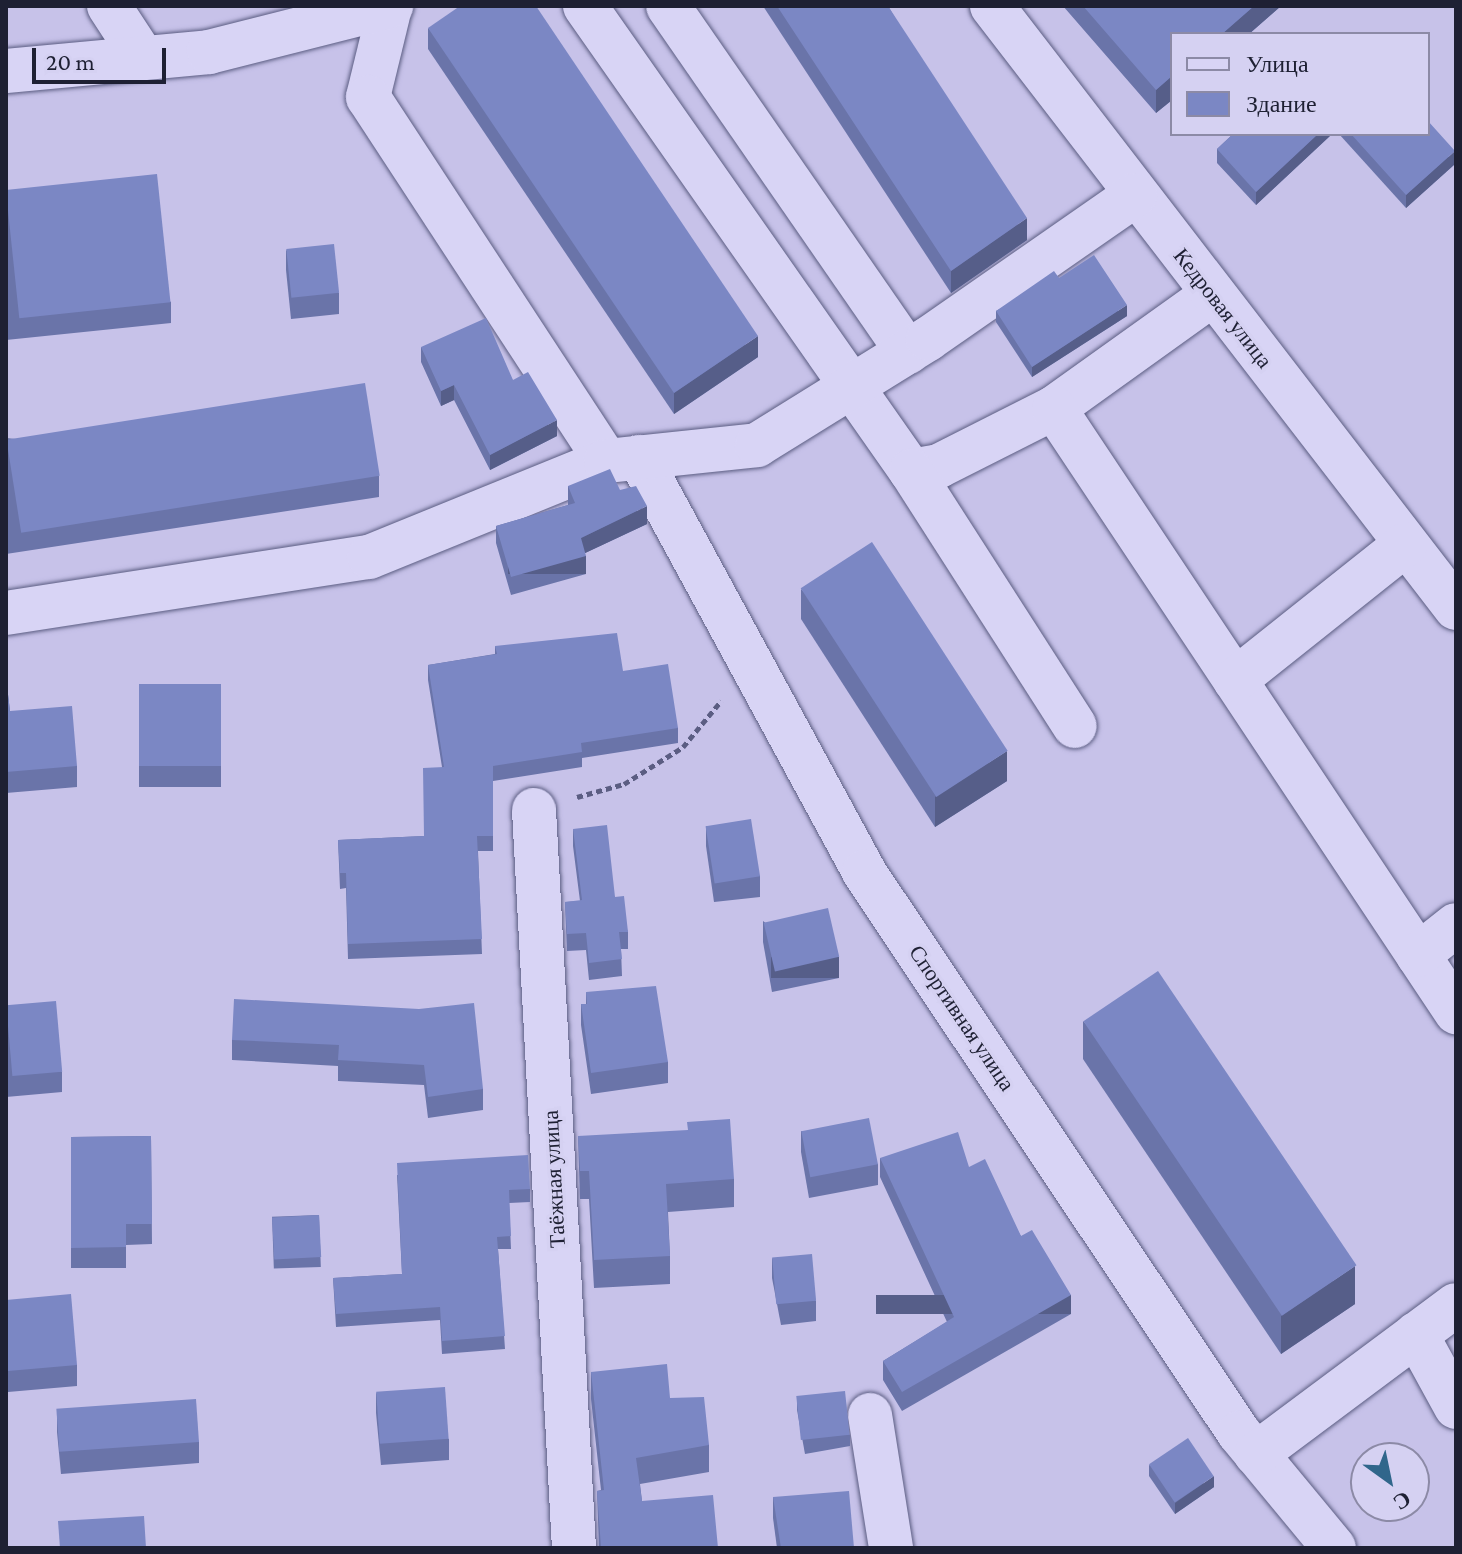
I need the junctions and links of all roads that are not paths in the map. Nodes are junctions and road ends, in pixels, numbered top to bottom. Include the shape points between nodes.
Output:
1 (109, 6) edge
2 (391, 6) edge
3 (585, 6) edge
4 (668, 6) edge
5 (992, 6) edge
6 (143, 58) junction
7 (6, 71) edge
8 (1135, 195) junction
9 (1212, 295) junction
10 (908, 352) junction
11 (848, 387) junction
12 (1054, 408) junction
13 (623, 459) junction
14 (911, 471) junction
15 (1406, 544) junction
16 (1456, 608) edge
17 (6, 613) edge
18 (1235, 680) junction
19 (1075, 726) dead end
20 (534, 810) road end
21 (1456, 925) edge
22 (1418, 955) junction
23 (1456, 1012) edge
24 (1456, 1305) edge
25 (1416, 1334) junction
26 (1456, 1407) edge
27 (870, 1415) dead end
28 (1256, 1454) junction
29 (574, 1548) edge
30 (891, 1548) edge
31 (1334, 1548) edge

1 - 6 street
2 - 6 street via 209,52
2 - 13 street, Спортивная улица via 368,97
3 - 11 street
4 - 10 street
5 - 8 street, Кедровая улица
6 - 7 street
8 - 9 street, Кедровая улица
8 - 10 street
9 - 12 street
9 - 15 street, Кедровая улица
10 - 11 street
11 - 13 street via 757,445
11 - 14 street
12 - 14 street via 939,466
12 - 18 street
13 - 17 street via 369,557
13 - 28 street, Спортивная улица via 750,667 864,872
14 - 19 street
15 - 16 street, Кедровая улица
15 - 18 street
18 - 22 street
20 - 29 street, Таёжная улица
21 - 22 street
22 - 23 street
24 - 25 street
25 - 26 street
25 - 28 street
27 - 30 street
28 - 31 street, Спортивная улица

